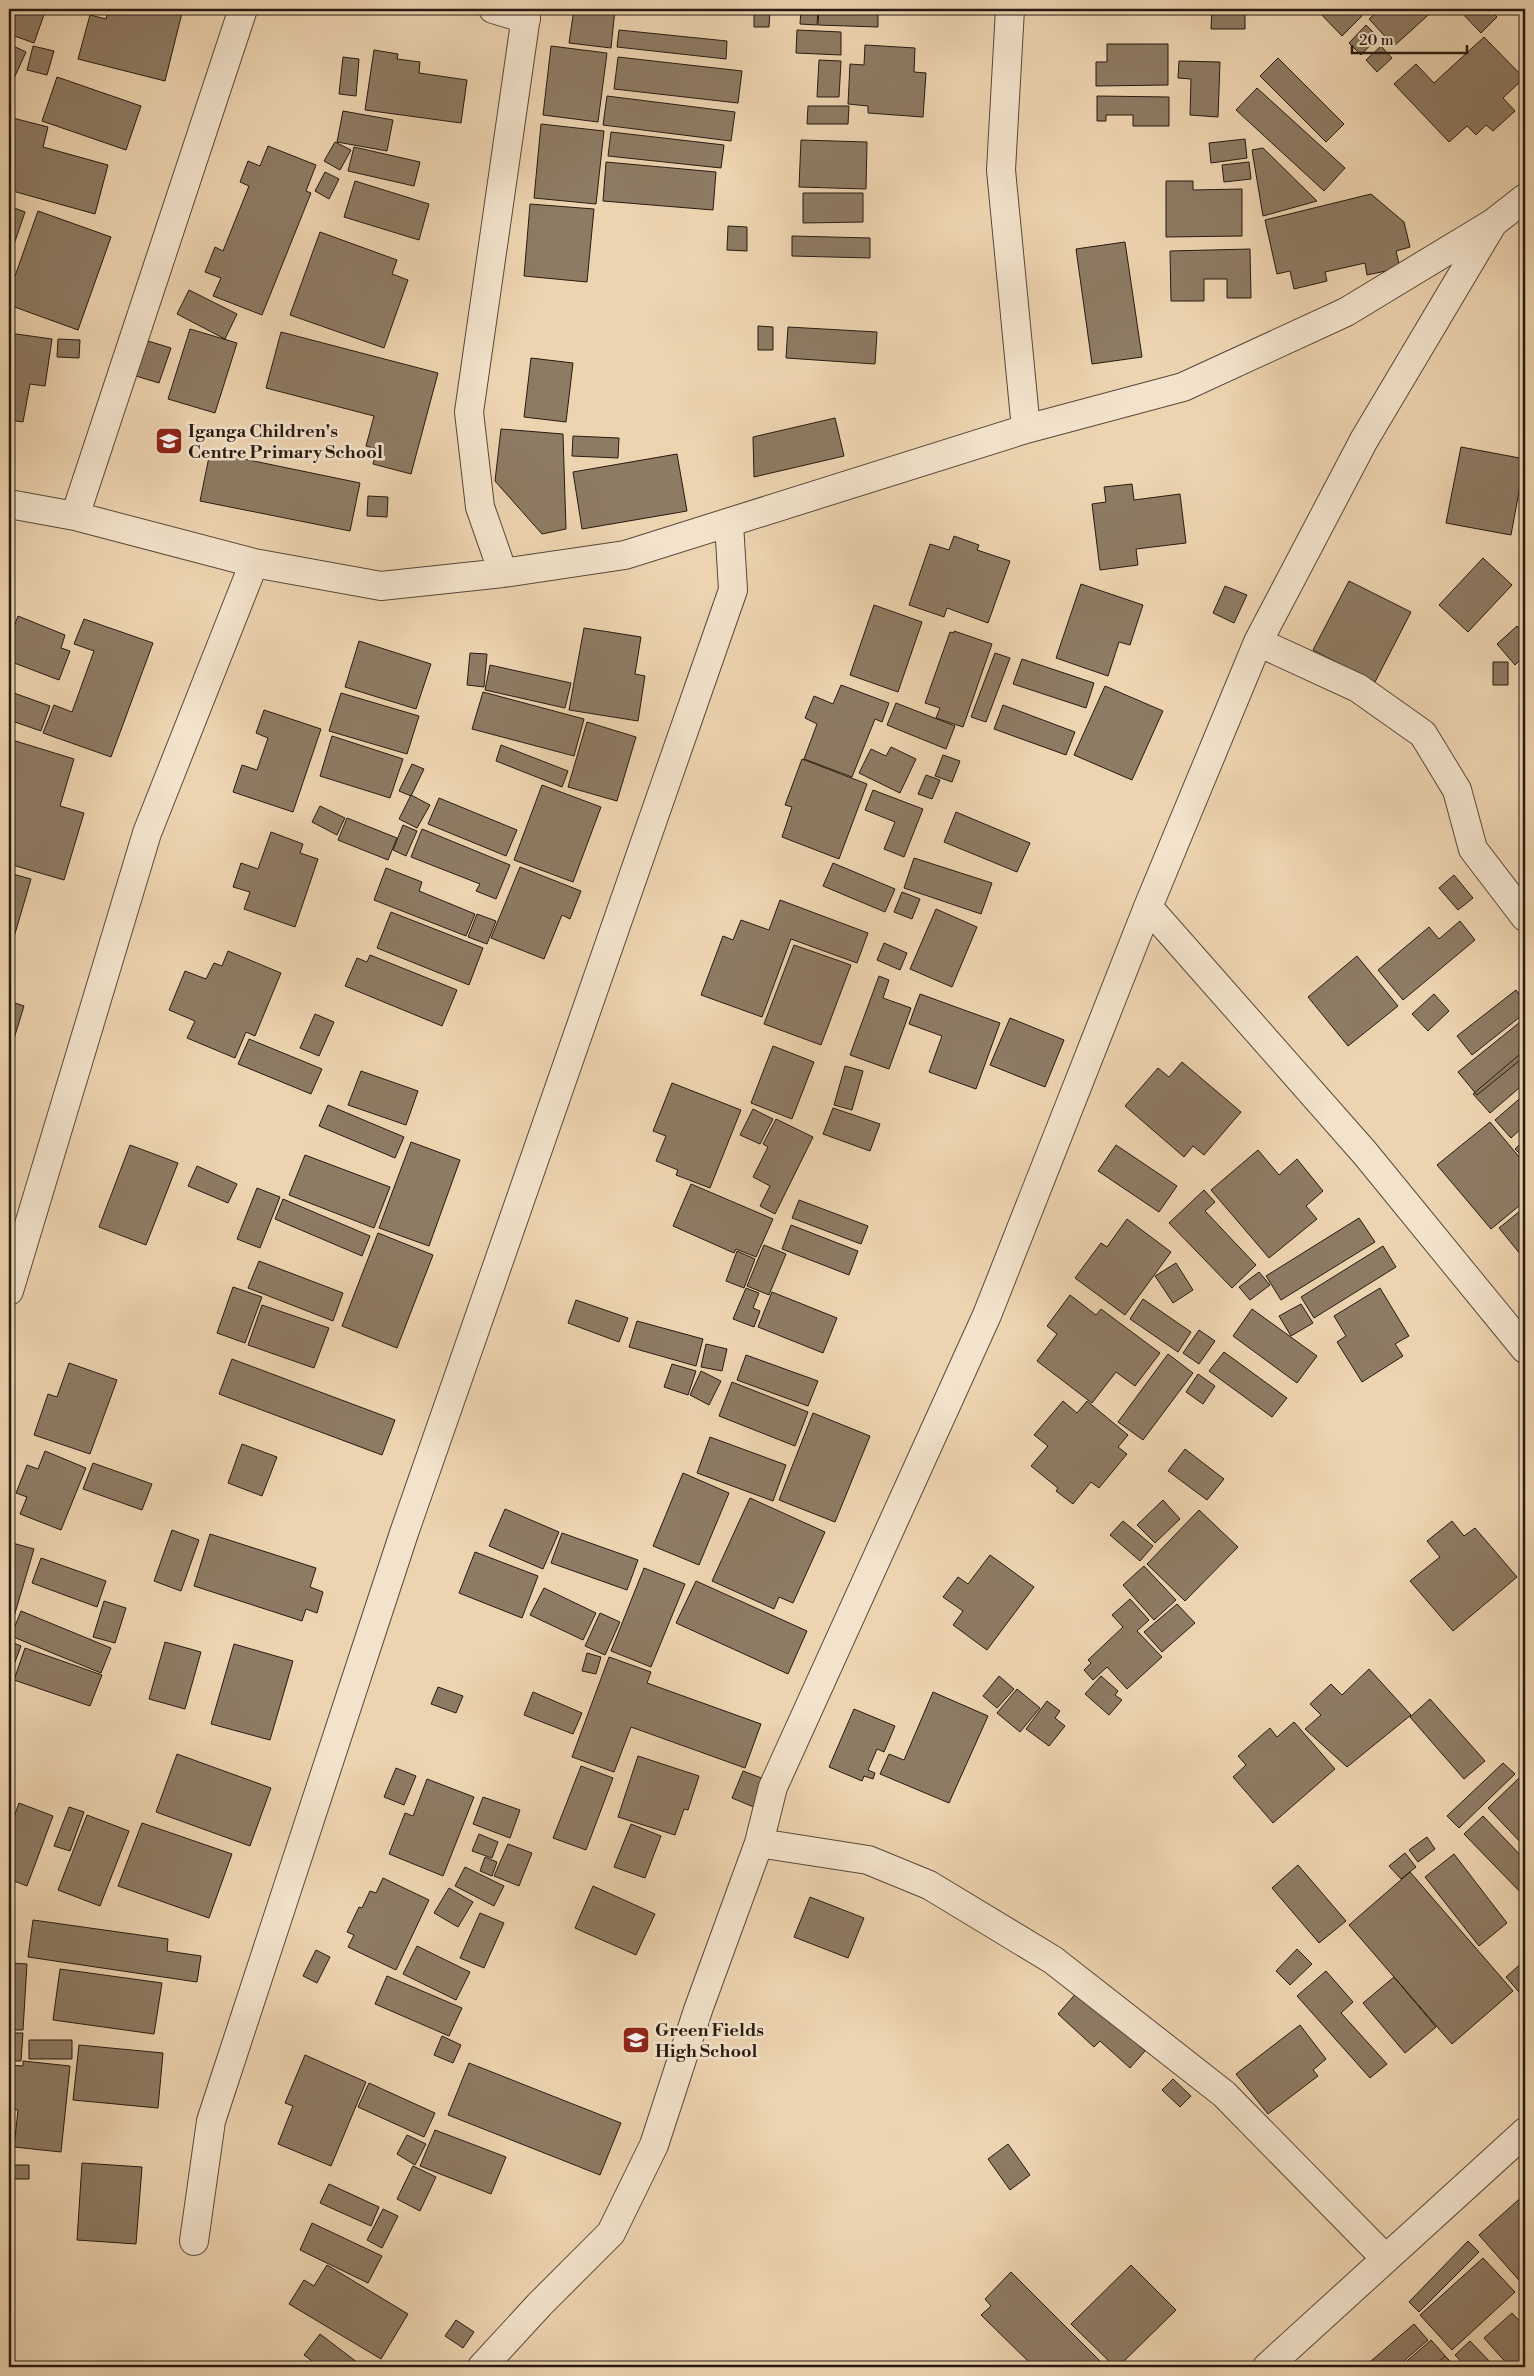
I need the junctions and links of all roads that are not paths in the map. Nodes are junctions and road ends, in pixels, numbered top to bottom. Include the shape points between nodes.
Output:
1 (243, 9) edge
2 (493, 9) edge
3 (1010, 9) edge
4 (526, 14) edge
5 (1525, 198) edge
6 (1493, 223) junction
7 (1026, 429) junction
8 (9, 504) edge
9 (75, 516) junction
10 (729, 522) junction
11 (254, 563) junction
12 (503, 573) junction
13 (1258, 642) junction
14 (1148, 907) junction
15 (1525, 917) edge
16 (9, 1291) edge
17 (1525, 1349) edge
18 (759, 1843) junction
19 (1525, 2132) edge
20 (194, 2241) dead end
21 (1385, 2258) junction
22 (482, 2367) edge
23 (1267, 2367) edge

1 - 9 street
2 - 4 street
3 - 7 street via 1001,170
4 - 12 street via 469,412 480,507
5 - 6 street
6 - 7 street via 1346,312 1183,387
6 - 13 street via 1364,440
7 - 10 street
8 - 9 street
9 - 11 street
10 - 12 street via 625,555
10 - 20 street via 733,590 404,1534 211,2121
11 - 12 street via 381,586
11 - 16 street via 147,833
13 - 14 street
13 - 15 street via 1358,688 1423,734 1457,790 1473,849
14 - 17 street via 1364,1152
14 - 18 street via 987,1315 773,1788
18 - 21 street via 868,1860 929,1885 1053,1960 1224,2094
18 - 22 street via 698,2010 654,2146 611,2233
19 - 21 street
21 - 23 street

